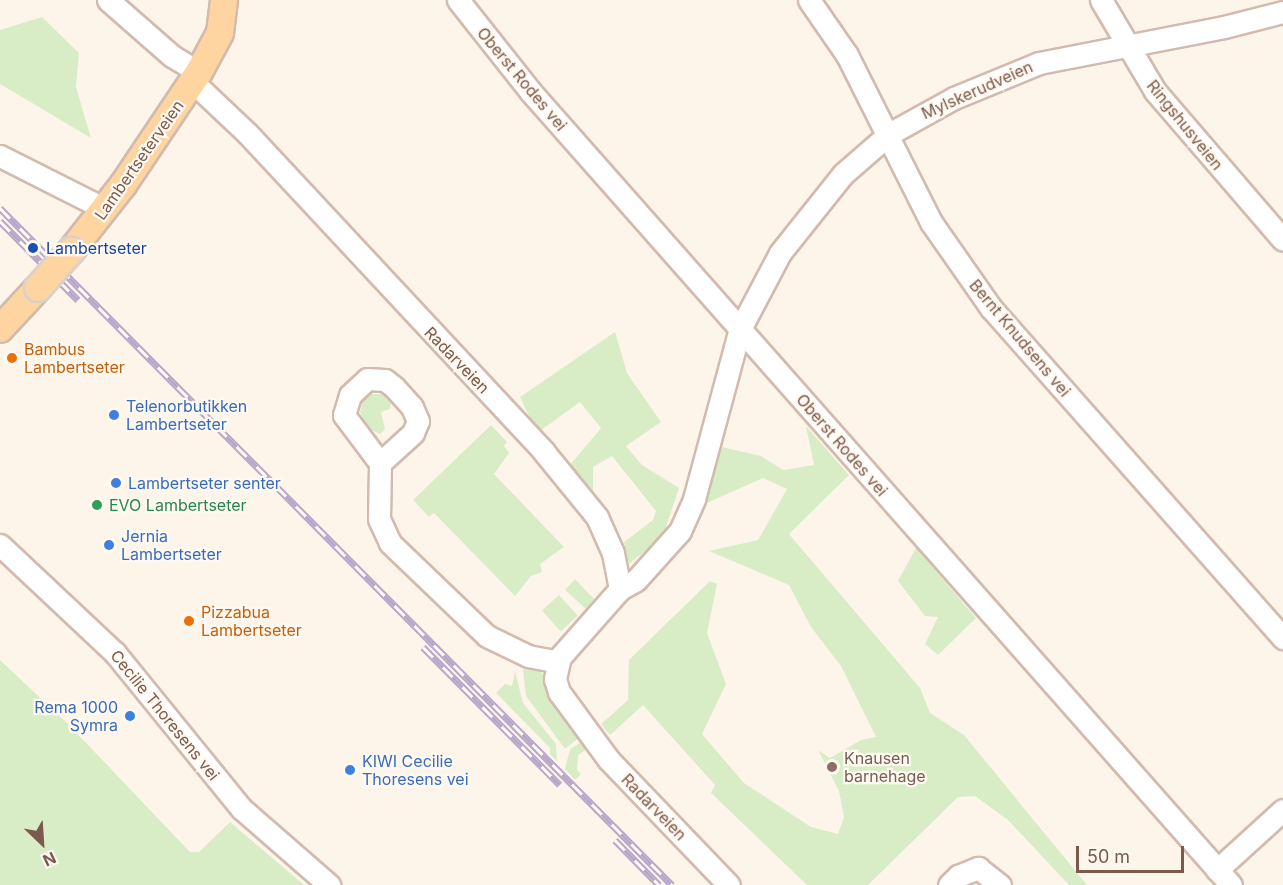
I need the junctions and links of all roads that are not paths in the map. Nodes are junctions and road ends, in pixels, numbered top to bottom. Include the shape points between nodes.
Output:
1 (108, 0) edge
2 (224, 0) edge
3 (458, 0) edge
4 (809, 0) edge
5 (1101, 0) edge
6 (1283, 12) edge
7 (1124, 44) junction
8 (196, 77) junction
9 (889, 134) junction
10 (0, 156) edge
11 (105, 209) junction
12 (1283, 240) edge
13 (0, 329) edge
14 (740, 329) junction
15 (380, 463) dead end
16 (0, 545) edge
17 (621, 589) junction
18 (1283, 638) edge
19 (558, 662) junction
20 (1283, 810) edge
21 (1224, 877) edge
22 (329, 885) edge
23 (729, 885) edge
24 (949, 885) edge
25 (1000, 885) edge

1 - 8 street, Radarveien
2 - 8 main road, Lambertseterveien via 220,33
3 - 14 street, Oberst Rodes vei via 530,91
4 - 9 street, Bernt Knudsens vei via 847,55
5 - 7 street, Ringshusveien
6 - 7 street, Mylskerudveien via 1224,27
7 - 9 street, Mylskerudveien via 1019,70 954,98
7 - 12 street, Ringshusveien via 1155,92
8 - 11 main road, Lambertseterveien
8 - 17 street, Radarveien via 572,484 602,526
9 - 14 street, Mylskerudveien via 843,174 802,221 780,253
9 - 18 street, Bernt Knudsens vei via 931,222 992,308
10 - 11 street
11 - 13 main road, Lambertseterveien, bridge
14 - 17 street, Mylskerudveien via 693,499 680,531 636,580
14 - 21 street, Oberst Rodes vei
15 - 19 street via 379,519 390,543 487,636 524,654
16 - 22 street, Cecilie Thoresens vei via 115,653 242,810
17 - 19 street via 568,643
19 - 23 street, Radarveien via 558,692 576,721
20 - 21 street
24 - 25 street via 958,876 978,868

